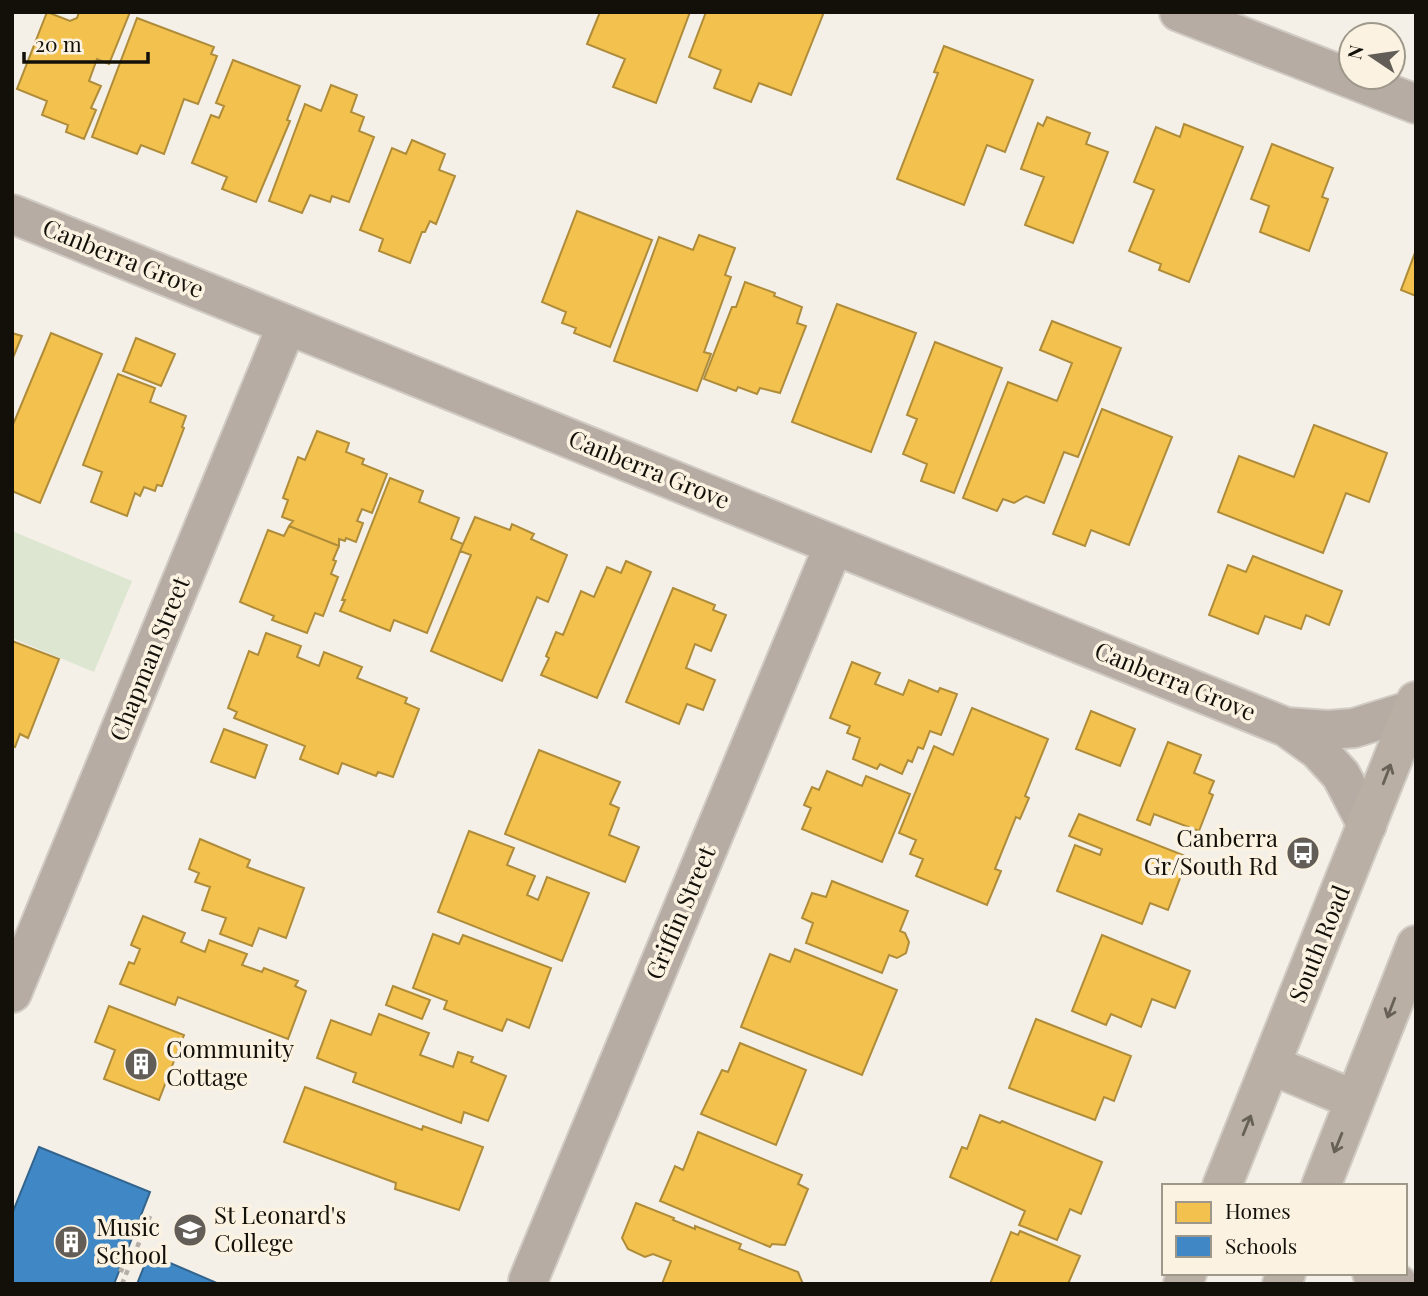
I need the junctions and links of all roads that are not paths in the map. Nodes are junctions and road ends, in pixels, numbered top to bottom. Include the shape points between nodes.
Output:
1 (1179, 12) edge
2 (1416, 104) edge
3 (12, 214) edge
4 (287, 325) junction
5 (834, 545) junction
6 (1414, 706) edge
7 (1286, 727) junction
8 (1367, 825) junction
9 (1416, 945) edge
10 (12, 993) edge
11 (1271, 1065) junction
12 (1355, 1100) junction
13 (1223, 1184) edge
14 (1322, 1184) edge
15 (1377, 1275) edge
16 (528, 1282) dead end
17 (1398, 1284) edge

1 - 2 street
3 - 4 street, Canberra Grove
4 - 5 street, Canberra Grove
4 - 10 street, Chapman Street
5 - 7 street, Canberra Grove
5 - 16 street, Griffin Street
6 - 7 street, Canberra Grove via 1354,728
8 -> 6 main road, South Road
7 - 8 street, Canberra Grove via 1318,750 1341,775
8 - 11 main road, South Road
9 -> 12 main road
11 - 12 main road
13 -> 11 main road, South Road
12 -> 14 main road
15 - 17 street

